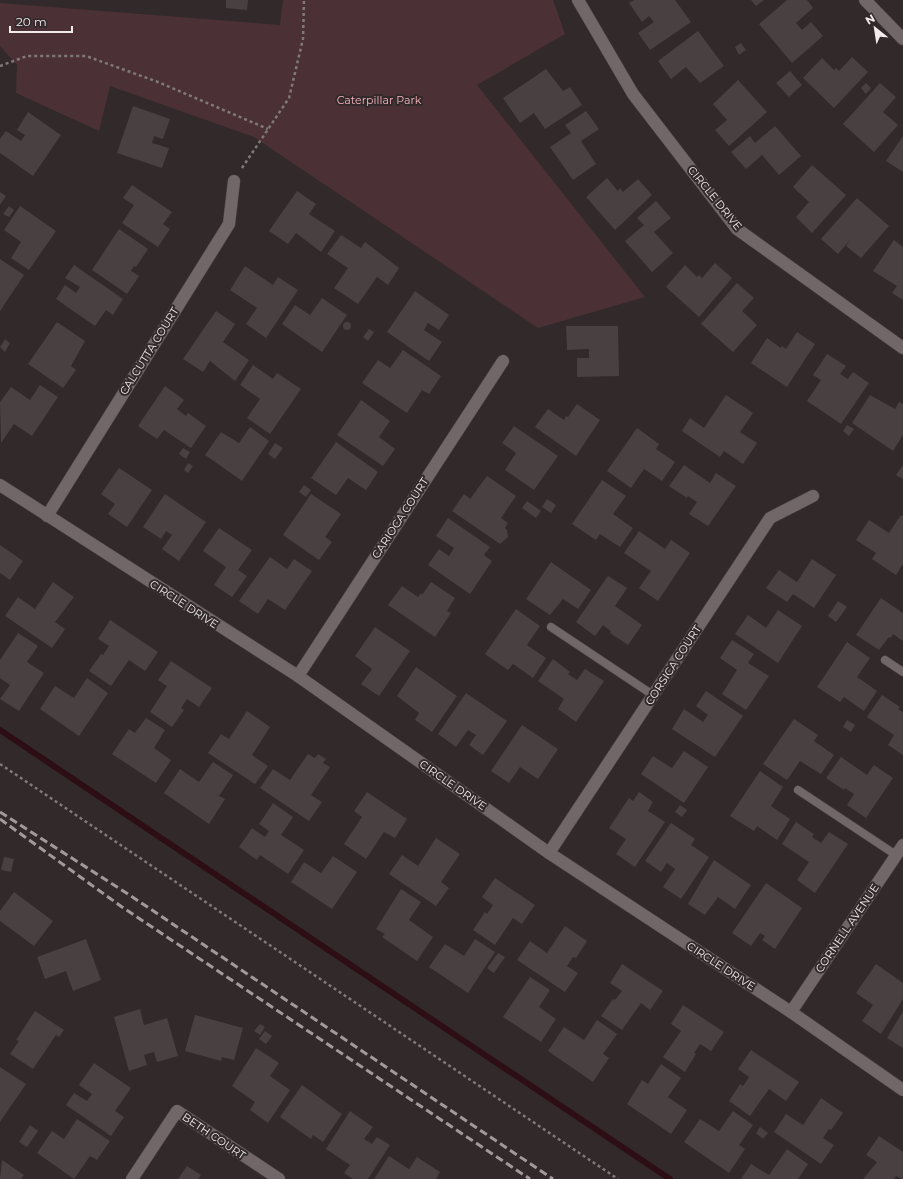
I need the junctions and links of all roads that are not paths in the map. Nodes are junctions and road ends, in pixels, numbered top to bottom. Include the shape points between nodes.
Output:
1 (578, 0) edge
2 (865, 0) edge
3 (903, 39) edge
4 (234, 181) road end
5 (903, 348) edge
6 (503, 361) dead end
7 (0, 484) edge
8 (813, 496) dead end
9 (47, 516) junction
10 (551, 627) dead end
11 (885, 660) dead end
12 (903, 672) edge
13 (298, 676) junction
14 (653, 695) junction
15 (798, 790) dead end
16 (903, 845) edge
17 (549, 853) junction
18 (896, 855) junction
19 (791, 1012) junction
20 (903, 1090) edge
21 (132, 1179) edge
22 (278, 1179) edge

1 - 5 street, CIRCLE DRIVE via 633,94 737,228
2 - 3 street
4 - 9 street, CALCUTTA COURT via 229,224
6 - 13 street, CARIOCA COURT
7 - 9 street, CIRCLE DRIVE
8 - 14 street, CORSICA COURT via 770,518
9 - 13 street, CIRCLE DRIVE
10 - 14 lane
11 - 12 lane
13 - 17 street, CIRCLE DRIVE
14 - 17 street, CORSICA COURT
15 - 18 lane
16 - 18 street, CORNELL AVENUE
17 - 19 street, CIRCLE DRIVE
18 - 19 street, CORNELL AVENUE
19 - 20 street, CIRCLE DRIVE
21 - 22 street, BETH COURT via 177,1111

